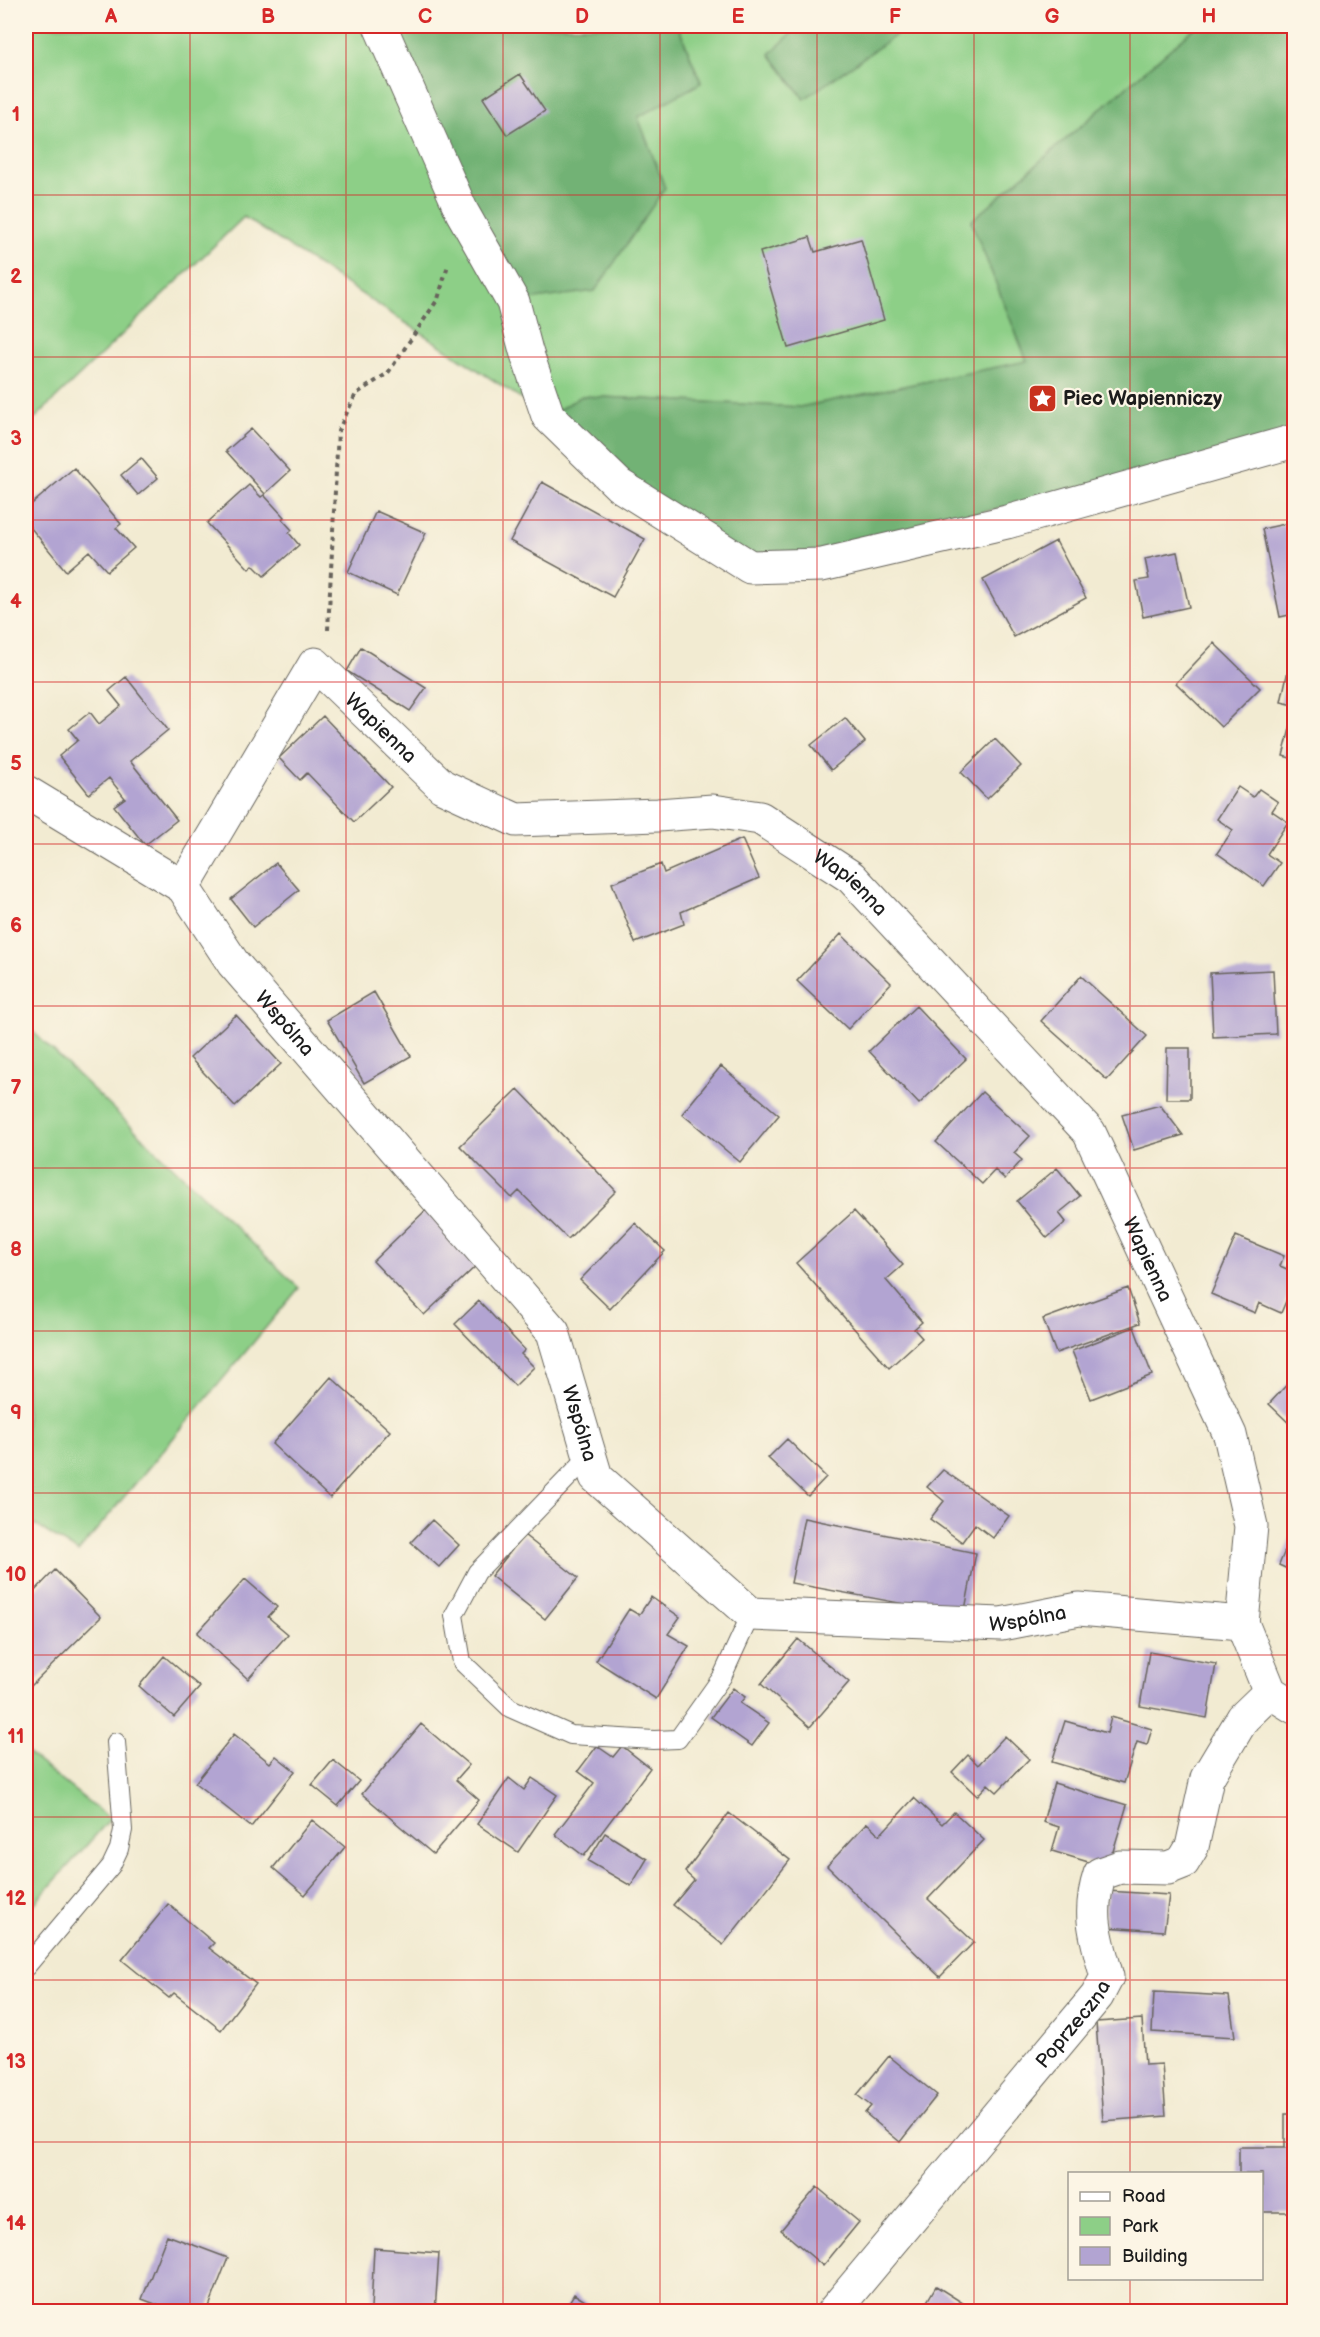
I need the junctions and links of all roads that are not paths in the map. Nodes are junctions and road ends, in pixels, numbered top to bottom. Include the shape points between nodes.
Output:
1 (380, 26) edge
2 (1294, 442) edge
3 (26, 792) edge
4 (183, 886) junction
5 (590, 1455) junction
6 (751, 1614) junction
7 (1242, 1623) junction
8 (1282, 1699) edge
9 (116, 1742) dead end
10 (26, 1967) edge
11 (833, 2312) edge

1 - 2 street via 462,212 513,302 548,416 619,485 750,567 822,565 1006,522
3 - 4 street, Wspólna
4 - 5 street, Wspólna via 233,963 553,1332
4 - 7 street, Wapienna via 315,664 442,786 516,820 713,811 760,818 850,877 1089,1132 1230,1435 1251,1526
5 - 6 street, Wspólna via 596,1477
5 - 6 lane via 477,1572 454,1615 462,1662 510,1708 571,1736 678,1739 722,1677
6 - 7 street, Wspólna via 1000,1624 1079,1610
7 - 8 street
8 - 11 street, Poprzeczna via 1243,1718 1207,1778 1192,1847 1183,1862 1168,1868 1120,1867 1100,1874 1093,1895 1093,1926 1107,1977 1097,1996
9 - 10 lane via 123,1830 119,1849 111,1866

